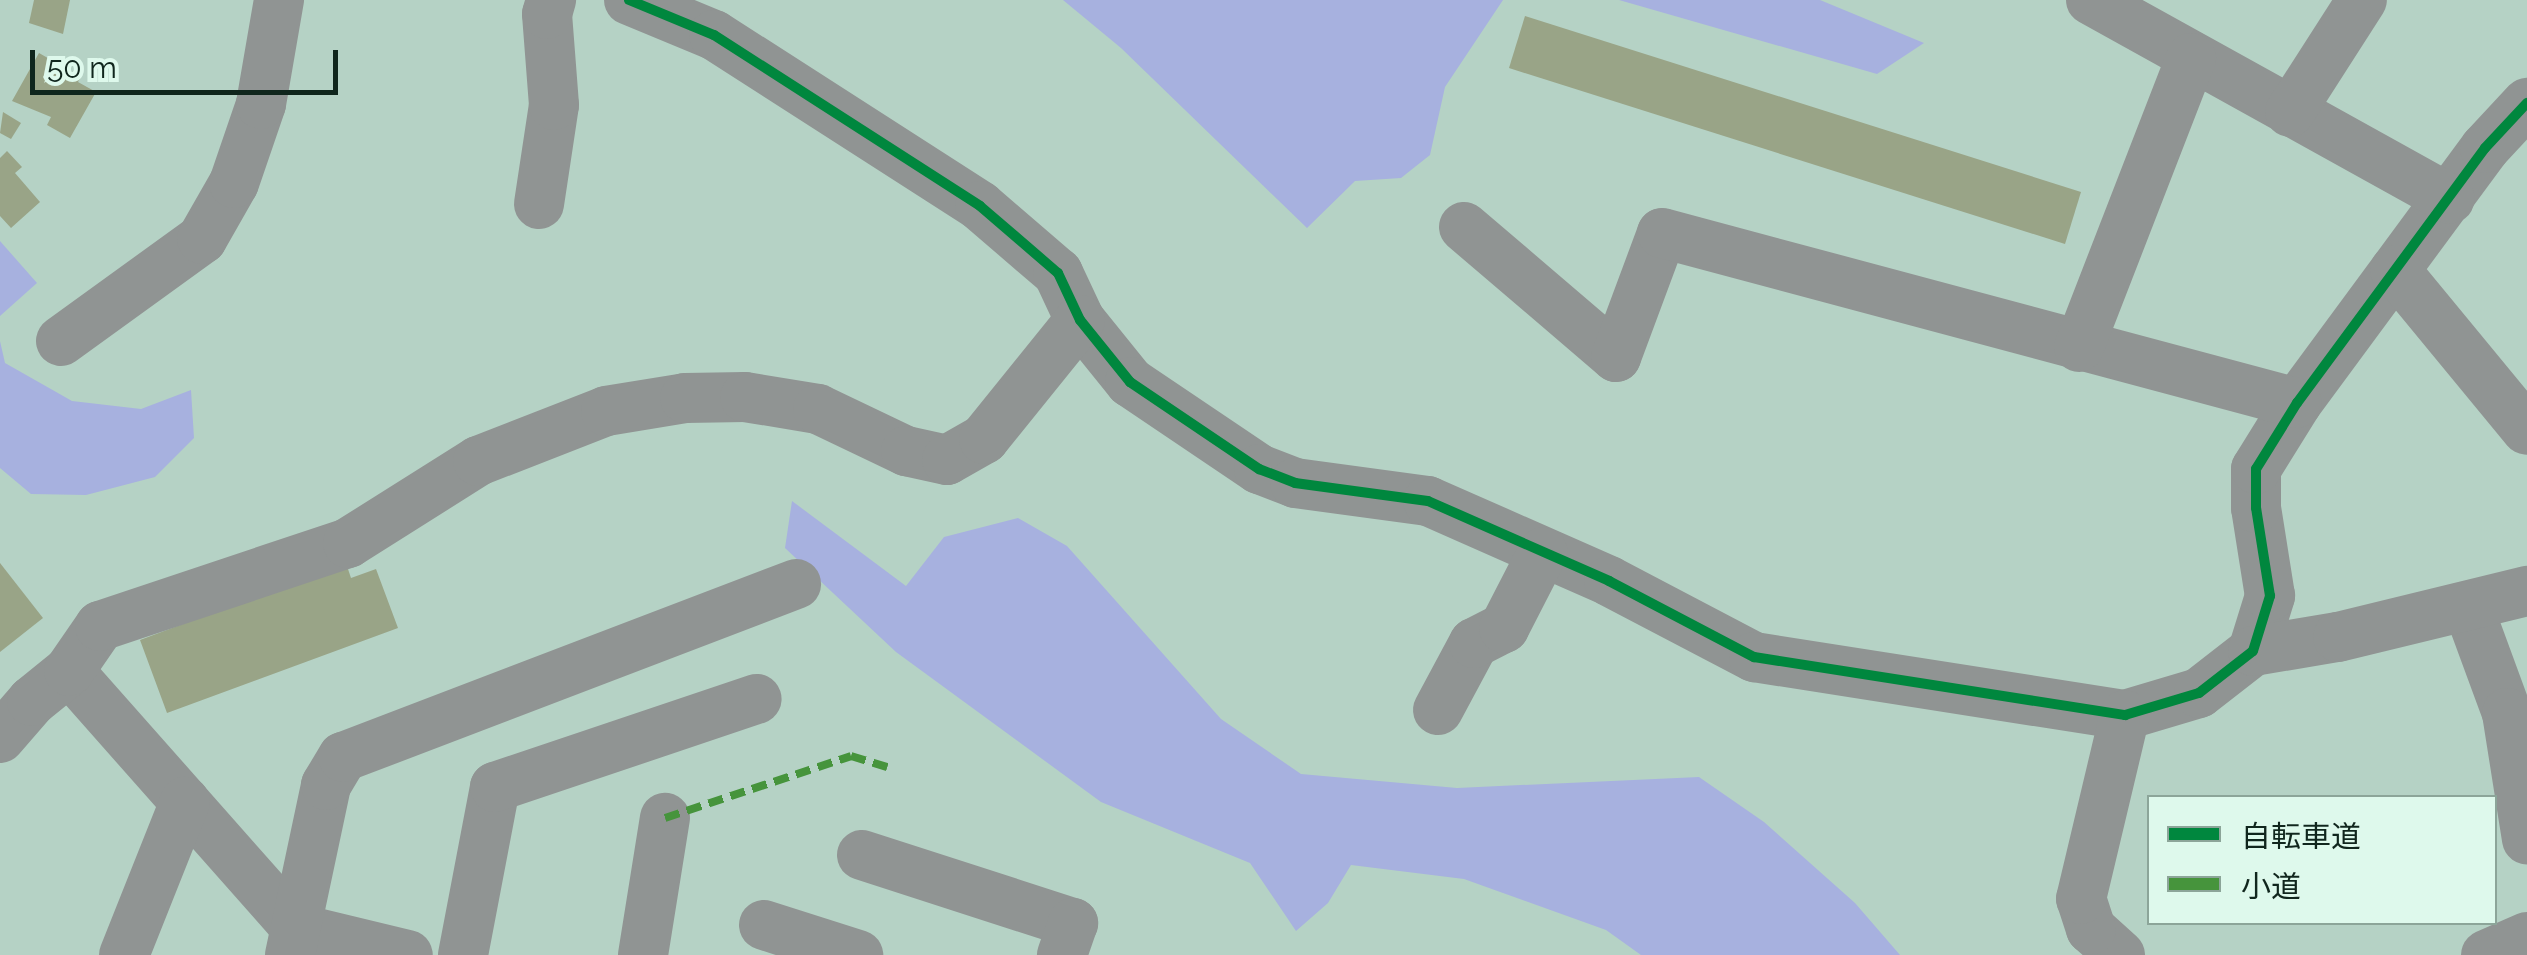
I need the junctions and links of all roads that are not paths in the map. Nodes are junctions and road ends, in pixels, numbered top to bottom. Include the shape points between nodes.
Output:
1 (279, 0) edge
2 (550, 0) edge
3 (629, 0) edge
4 (2362, 0) edge
5 (2112, 5) edge
6 (2191, 58) junction
7 (2527, 103) edge
8 (2290, 112) junction
9 (2450, 199) junction
10 (539, 204) dead end
11 (1464, 227) dead end
12 (2394, 270) junction
13 (1080, 320) junction
14 (61, 341) dead end
15 (2079, 347) junction
16 (2297, 403) junction
17 (2527, 430) edge
18 (1543, 552) junction
19 (796, 584) dead end
20 (2527, 591) edge
21 (2468, 606) junction
22 (2254, 651) junction
23 (70, 671) junction
24 (757, 699) dead end
25 (1438, 710) dead end
26 (2125, 715) junction
27 (0, 738) edge
28 (185, 802) junction
29 (665, 818) dead end
30 (2527, 838) edge
31 (862, 855) dead end
32 (764, 925) dead end
33 (2527, 937) edge
34 (293, 941) edge
35 (124, 955) edge
36 (408, 955) edge
37 (463, 955) edge
38 (643, 955) edge
39 (858, 955) edge
40 (1062, 955) edge
41 (2120, 955) edge
42 (2486, 955) edge

1 - 14 street via 261,104 234,182 202,239
2 - 10 street via 554,104
3 - 13 street via 714,34 980,206 1058,274
4 - 8 street
5 - 6 street
6 - 8 street
6 - 15 street
7 - 9 street
8 - 9 street
9 - 12 street
11 - 15 street via 1616,356 1662,232
12 - 16 street
12 - 17 street
13 - 18 street via 1130,382 1260,469 1295,483 1428,501
13 - 23 street via 984,439 947,460 906,450 818,409 745,397 606,410 478,462 348,543 100,626
15 - 16 street
16 - 22 street via 2256,469 2270,596
18 - 25 street via 1504,628 1474,643
18 - 26 street via 1754,657
19 - 34 street via 342,757 326,785
20 - 21 street
21 - 22 street
21 - 30 street via 2507,713
22 - 26 street via 2199,693
23 - 27 street
23 - 28 street
24 - 37 street via 495,787
26 - 41 street via 2081,899 2090,929
28 - 34 street
28 - 35 street
29 - 38 street
31 - 40 street via 1073,923
32 - 39 street
33 - 42 street
34 - 36 street

